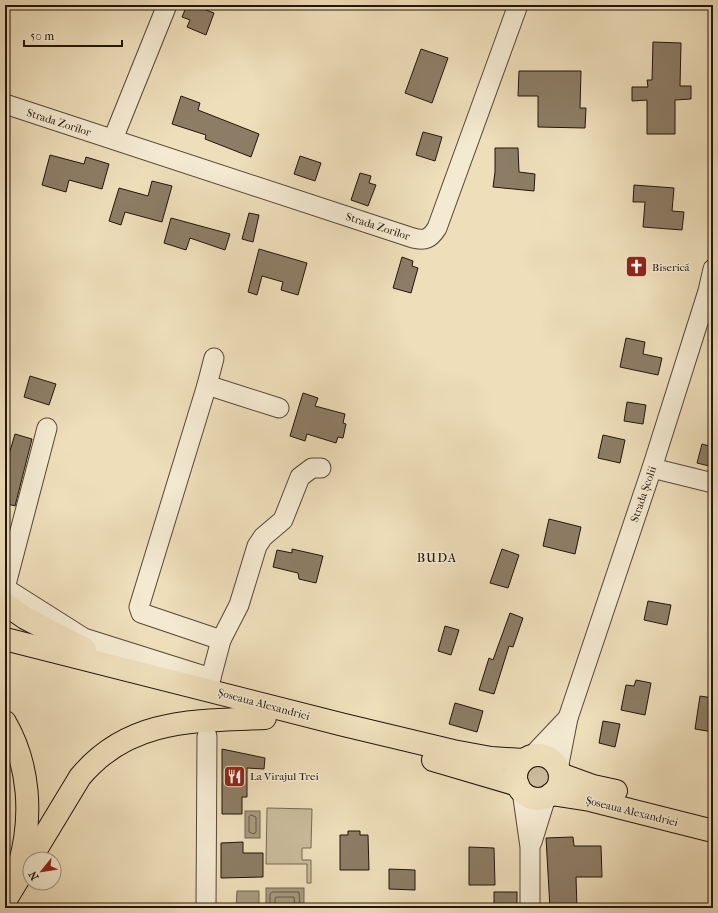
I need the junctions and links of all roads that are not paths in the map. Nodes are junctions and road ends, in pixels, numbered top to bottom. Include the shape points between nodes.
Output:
1 (167, 5) edge
2 (518, 5) edge
3 (5, 104) edge
4 (113, 140) junction
5 (713, 269) edge
6 (214, 358) dead end
7 (207, 385) junction
8 (279, 408) dead end
9 (47, 428) dead end
10 (321, 468) dead end
11 (652, 468) junction
12 (713, 483) edge
13 (5, 604) edge
14 (5, 639) edge
15 (221, 640) junction
16 (5, 652) edge
17 (120, 667) junction
18 (209, 684) junction
19 (265, 718) junction
20 (568, 718) junction
21 (5, 722) edge
22 (207, 736) dead end
23 (528, 758) junction
24 (559, 772) junction
25 (520, 788) junction
26 (549, 796) junction
27 (713, 815) edge
28 (713, 831) edge
29 (530, 847) junction
30 (8, 896) edge
31 (206, 908) edge
32 (530, 908) edge

1 - 4 street
2 - 4 street, Strada Zorilor via 437,228 427,239 413,238
3 - 4 street, Strada Zorilor
5 - 11 street, Strada Școlii
6 - 7 street
7 - 8 street
7 - 15 street via 139,610
9 - 18 street via 5,588 84,638
10 - 15 street via 312,468 300,476 283,520 263,537 239,605
11 - 12 street
11 - 20 street, Strada Școlii
13 - 17 highway via 55,634
14 - 17 highway, Șoseaua Alexandriei
15 - 18 street
16 - 19 highway, Șoseaua Alexandriei
17 - 18 highway, Șoseaua Alexandriei
18 - 23 highway, Șoseaua Alexandriei via 344,725 453,751 491,758
19 - 25 highway, Șoseaua Alexandriei via 450,764
19 - 30 highway via 180,722 159,726 132,736 105,752 80,777
20 - 23 street, Strada Școlii
20 - 24 street, Strada Școlii
21 - 30 highway via 21,760 26,785 27,813 20,862
22 - 31 street
23 - 24 highway, Șoseaua Alexandriei via 540,755 548,757
23 - 25 highway via 517,772
24 - 26 highway via 558,786
24 - 27 highway, Șoseaua Alexandriei via 593,786
25 - 26 highway, Șoseaua Alexandriei via 533,798
25 - 29 street
26 - 28 highway, Șoseaua Alexandriei via 590,800
26 - 29 street
29 - 32 street

